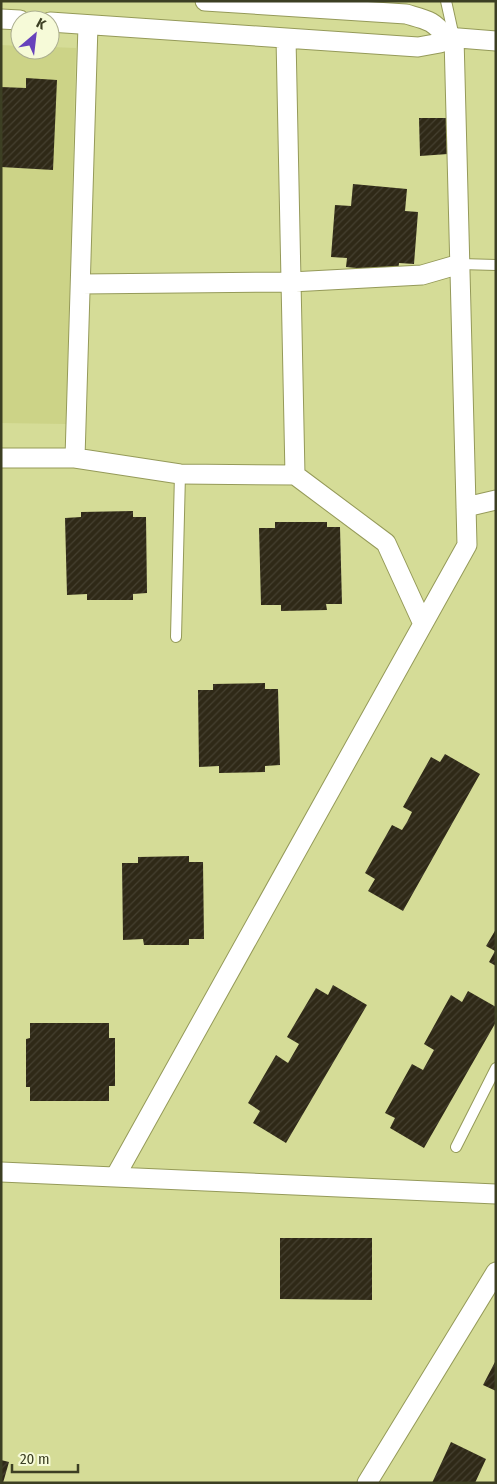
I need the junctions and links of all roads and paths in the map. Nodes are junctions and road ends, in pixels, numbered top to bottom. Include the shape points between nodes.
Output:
1 (205, 1) edge
2 (446, 1) edge
3 (280, 4) edge
4 (60, 23) edge
5 (88, 25) junction
6 (450, 37) junction
7 (286, 38) junction
8 (496, 41) edge
9 (460, 264) junction
10 (496, 265) edge
11 (291, 282) junction
12 (81, 284) junction
13 (1, 458) edge
14 (75, 458) junction
15 (180, 474) junction
16 (295, 475) junction
17 (496, 500) edge
18 (466, 507) junction
19 (423, 624) junction
20 (176, 637) dead end
21 (496, 1068) edge
22 (456, 1147) dead end
23 (1, 1172) edge
24 (115, 1177) junction
25 (496, 1194) edge
26 (496, 1272) edge
27 (367, 1483) edge

1 - 3 street
2 - 6 lane
3 - 6 street via 406,14 429,20
4 - 5 street
5 - 7 street
5 - 12 street
6 - 7 street via 440,43 418,47
6 - 8 street
6 - 9 street
7 - 11 street
9 - 10 lane
9 - 11 street via 422,275
9 - 18 street
11 - 12 street
11 - 16 street
12 - 14 street
13 - 14 street
14 - 15 street
15 - 16 street
15 - 20 lane
16 - 19 street via 386,543
17 - 18 street
18 - 19 street via 466,545
19 - 24 street
21 - 22 lane
23 - 24 street
24 - 25 street
26 - 27 street

